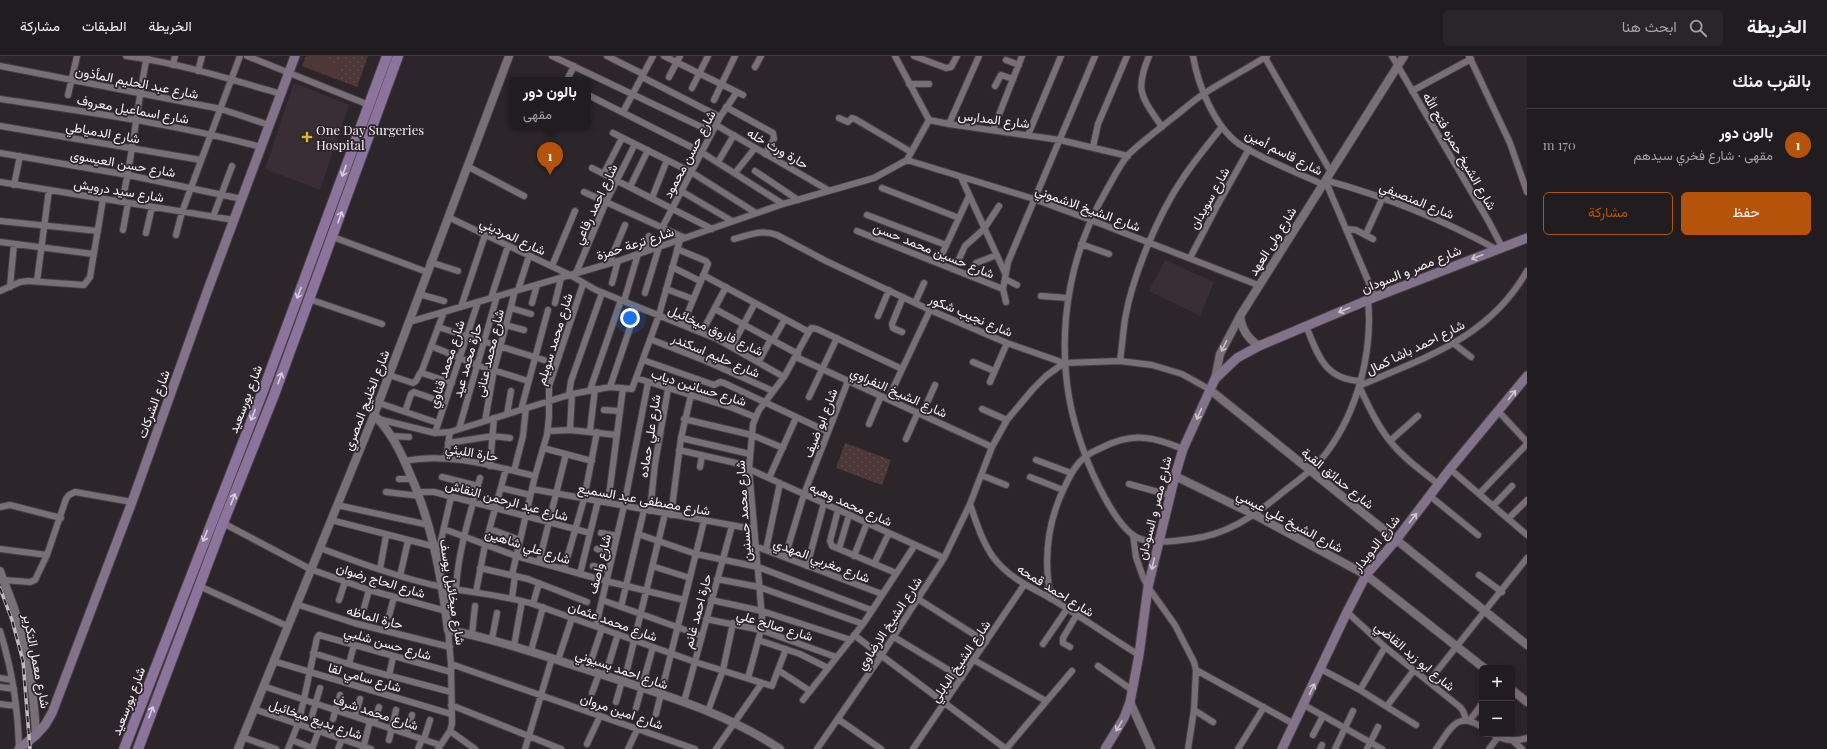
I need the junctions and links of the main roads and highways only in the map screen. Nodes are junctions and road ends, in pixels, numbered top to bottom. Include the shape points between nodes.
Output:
1 (295, 56) edge
2 (387, 56) edge
3 (398, 56) edge
4 (1527, 238) edge
5 (1527, 376) edge
6 (19, 748) edge
7 (124, 749) edge
8 (138, 749) edge
9 (1105, 749) edge
10 (1283, 749) edge

1 - 6 main road, شارع الشركات via 52,713 36,735
2 -> 7 main road, شارع بورسعيد via 263,391
8 -> 3 main road, شارع بورسعيد via 274,395
4 -> 9 main road, شارع مصر و السودان via 1371,298 1259,346 1237,358 1215,379 1183,449 1169,495 1148,587 1130,702 1124,718
10 -> 5 main road, شارع الدويدار via 1366,575

